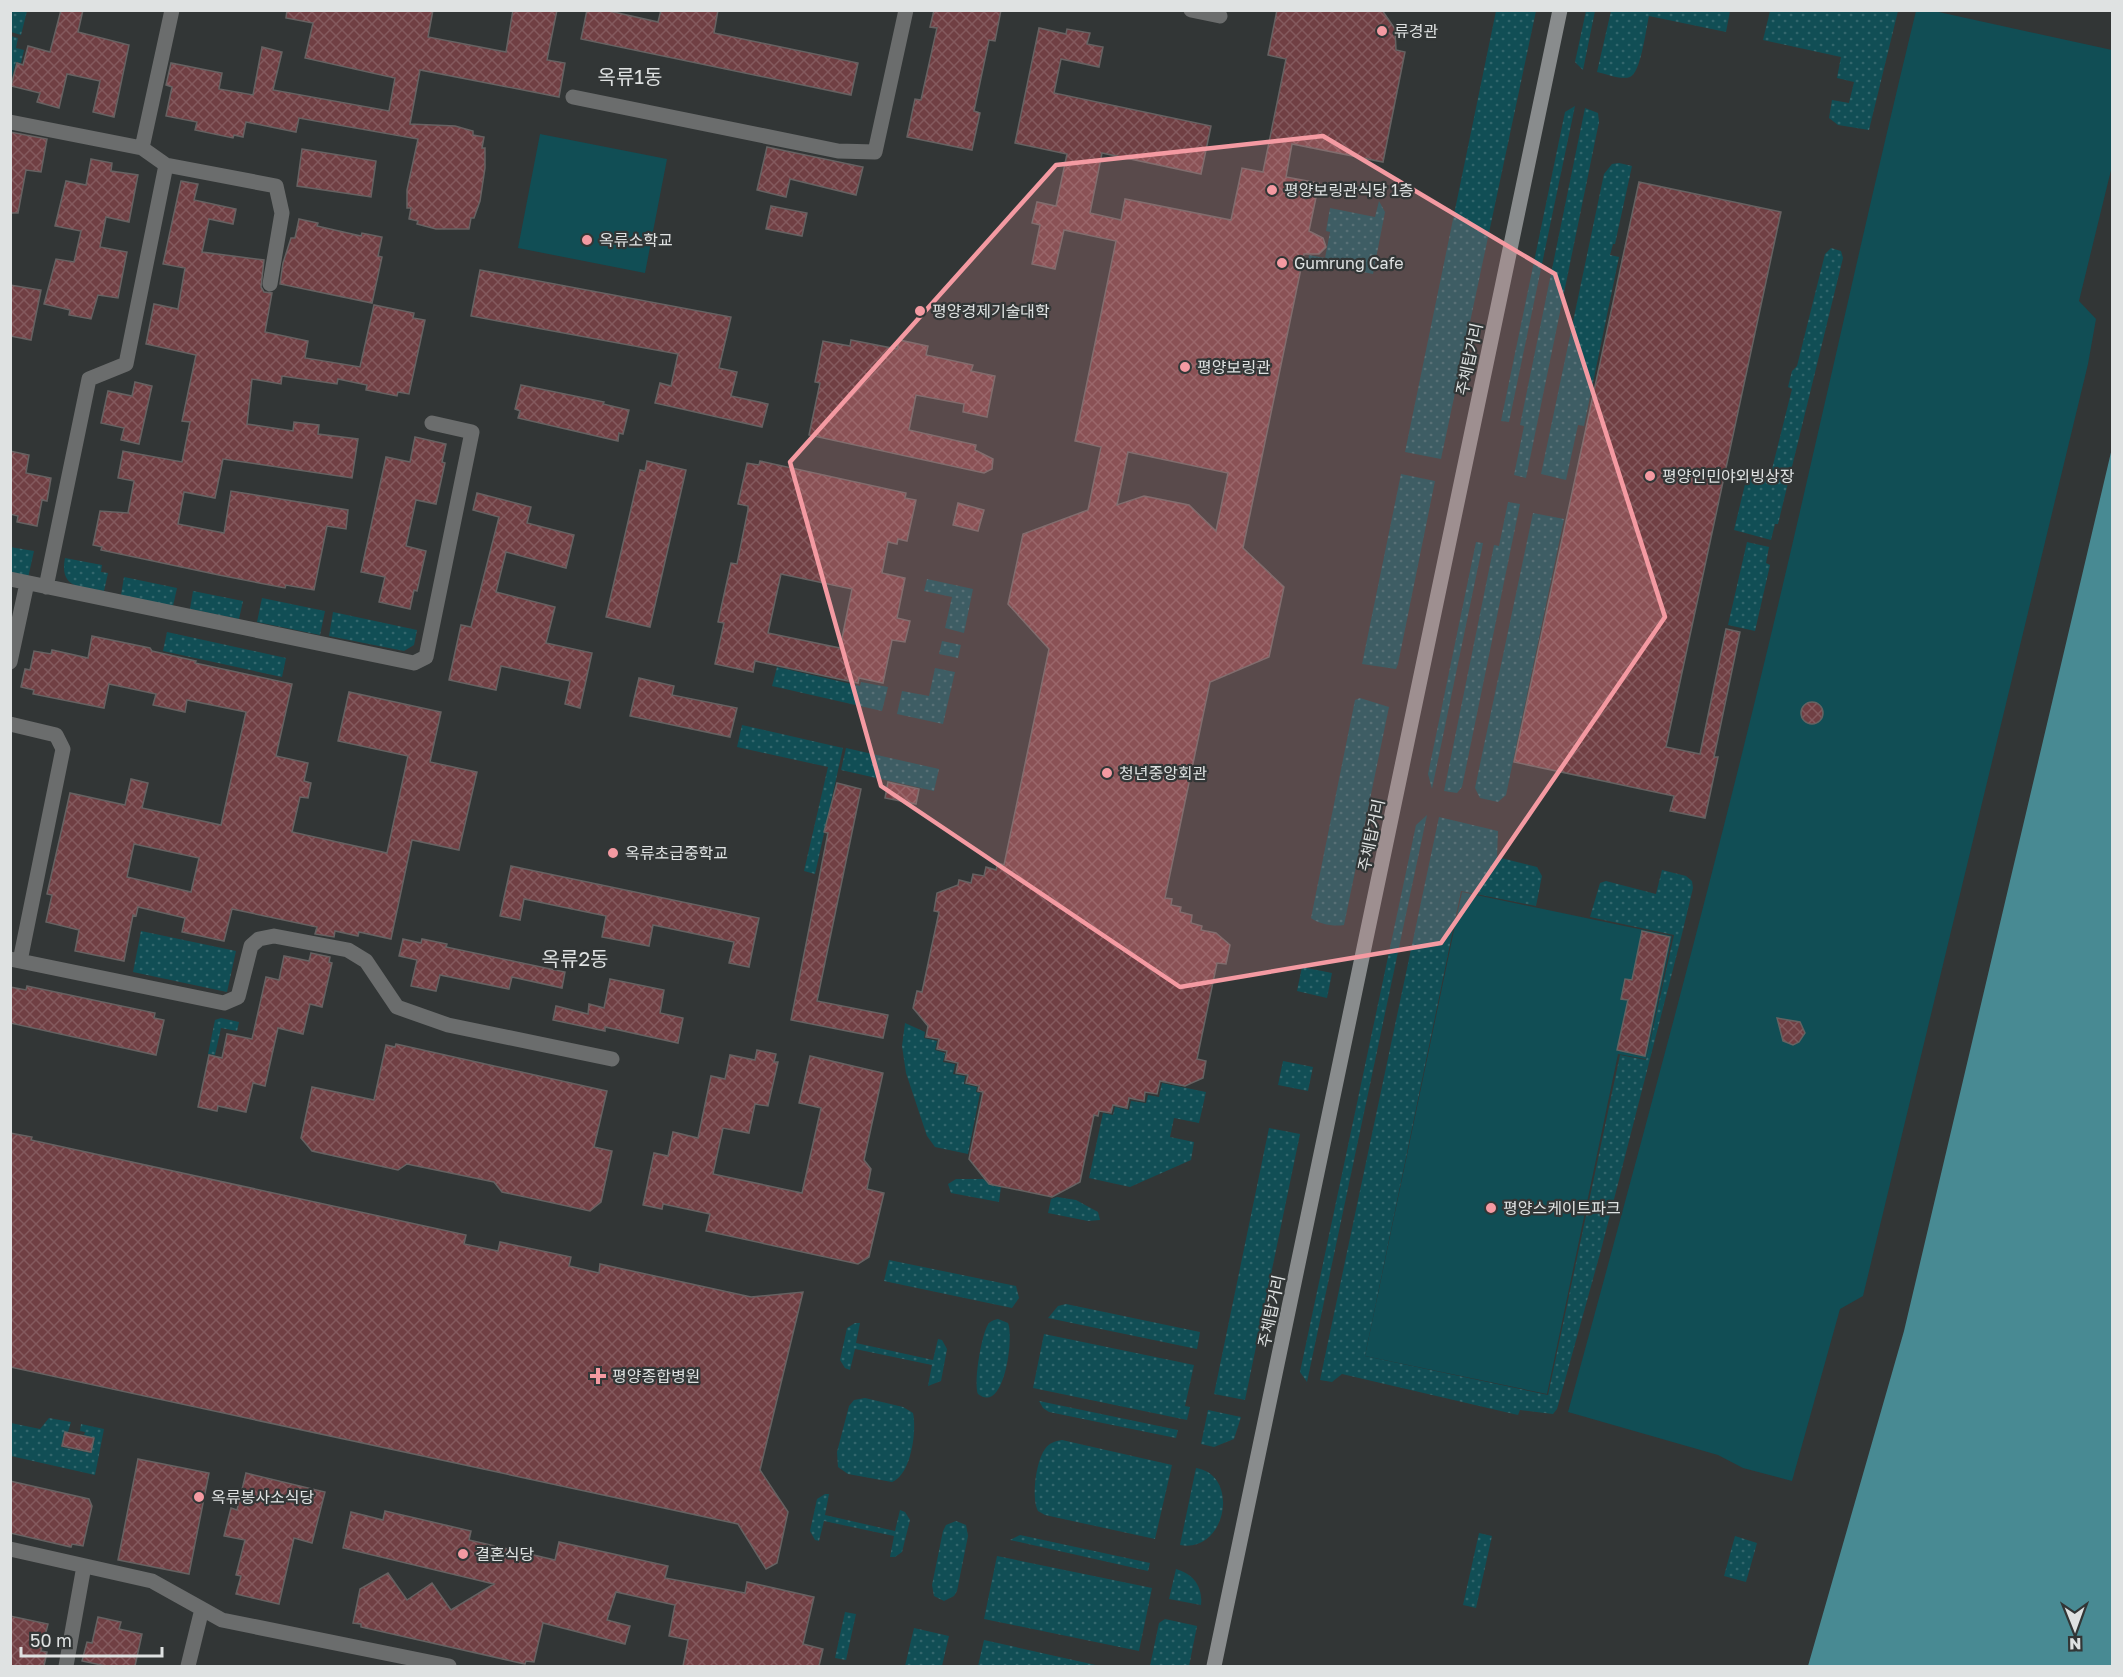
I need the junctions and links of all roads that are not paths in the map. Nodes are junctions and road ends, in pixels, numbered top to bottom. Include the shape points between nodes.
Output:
1 (172, 10) edge
2 (906, 10) edge
3 (1191, 10) edge
4 (1560, 10) edge
5 (1220, 16) dead end
6 (573, 97) dead end
7 (10, 122) edge
8 (142, 148) junction
9 (166, 165) junction
10 (270, 284) dead end
11 (432, 423) dead end
12 (10, 579) edge
13 (27, 583) junction
14 (46, 587) junction
15 (10, 662) edge
16 (10, 724) edge
17 (15, 960) edge
18 (612, 1059) dead end
19 (10, 1550) edge
20 (84, 1566) junction
21 (202, 1609) junction
22 (66, 1666) edge
23 (188, 1666) edge
24 (443, 1666) edge
25 (1214, 1666) edge

1 - 8 street
2 - 6 street via 875,152 838,151
3 - 5 street
4 - 25 main road, 주체탑거리
7 - 8 street
8 - 9 street
9 - 10 street via 276,186 282,213
9 - 14 street via 126,364 89,379
11 - 14 street via 472,432 434,624 426,657 420,662
12 - 13 street
13 - 14 street
13 - 15 street
16 - 17 street via 56,735 63,749
17 - 18 street via 224,1003 238,997 251,946 259,939 274,936 348,950 366,961 397,1007 448,1024
19 - 20 street
20 - 21 street via 152,1581
20 - 22 street
21 - 23 street
21 - 24 street via 222,1620

